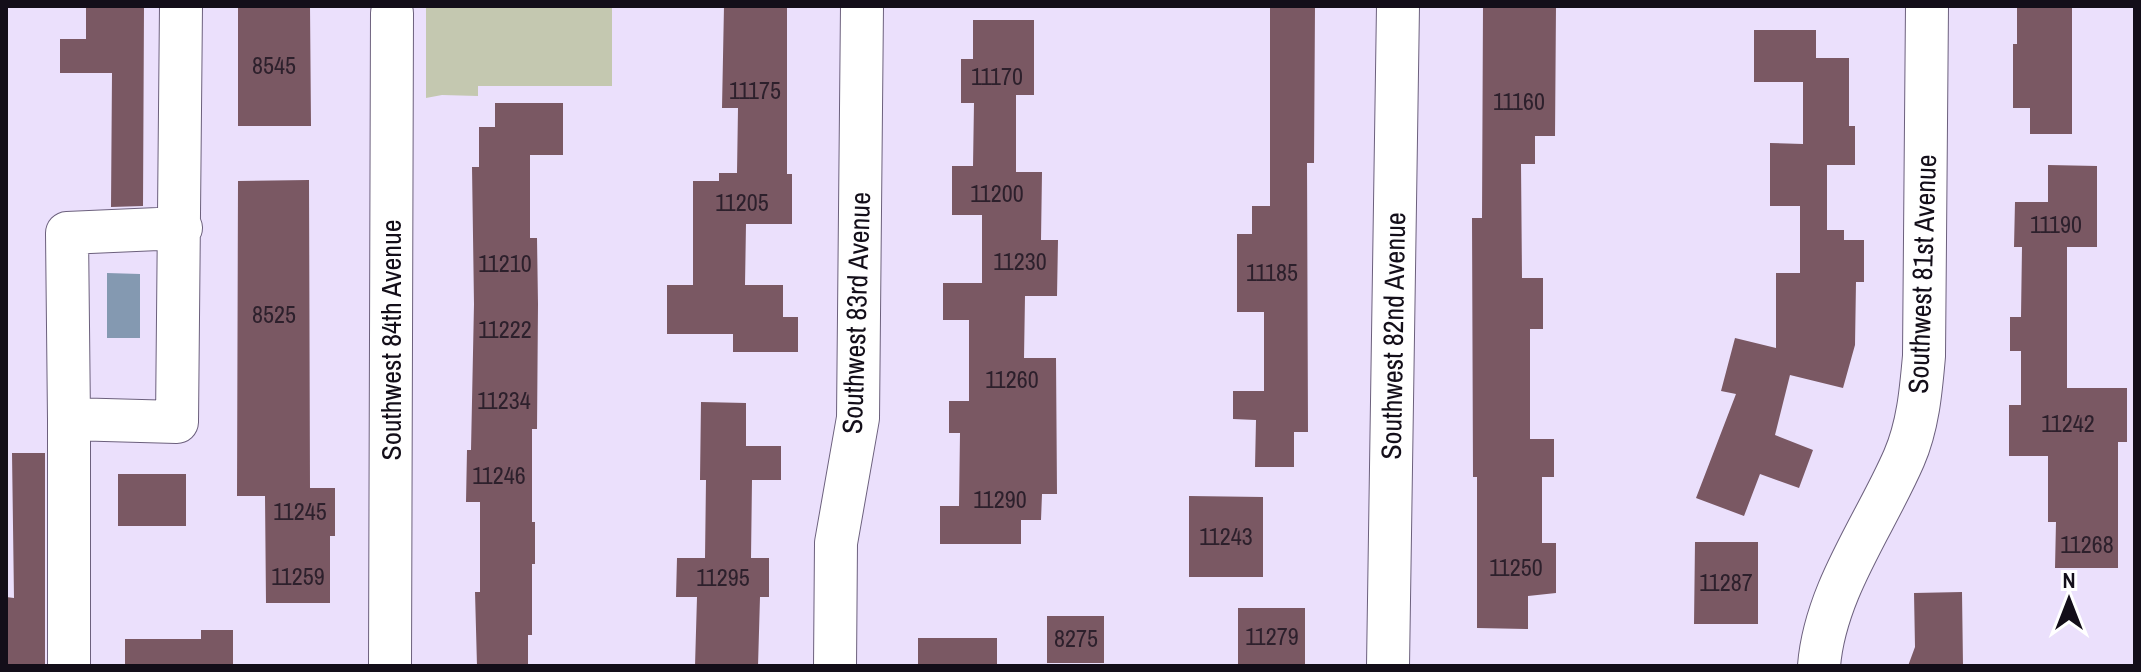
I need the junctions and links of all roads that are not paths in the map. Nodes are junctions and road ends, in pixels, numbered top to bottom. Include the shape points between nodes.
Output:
1 (181, 6) edge
2 (862, 6) edge
3 (1398, 6) edge
4 (1927, 6) edge
5 (392, 13) dead end
6 (181, 228) junction
7 (69, 419) junction
8 (69, 666) edge
9 (390, 666) edge
10 (835, 666) edge
11 (1388, 666) edge
12 (1819, 666) edge

1 - 6 street
2 - 10 street, Southwest 83rd Avenue via 858,418 836,543
3 - 11 street, Southwest 82nd Avenue
4 - 12 street, Southwest 81st Avenue via 1924,356 1919,405 1906,455 1825,625
5 - 9 street, Southwest 84th Avenue
6 - 7 street via 67,233
6 - 7 street via 177,422
7 - 8 street

